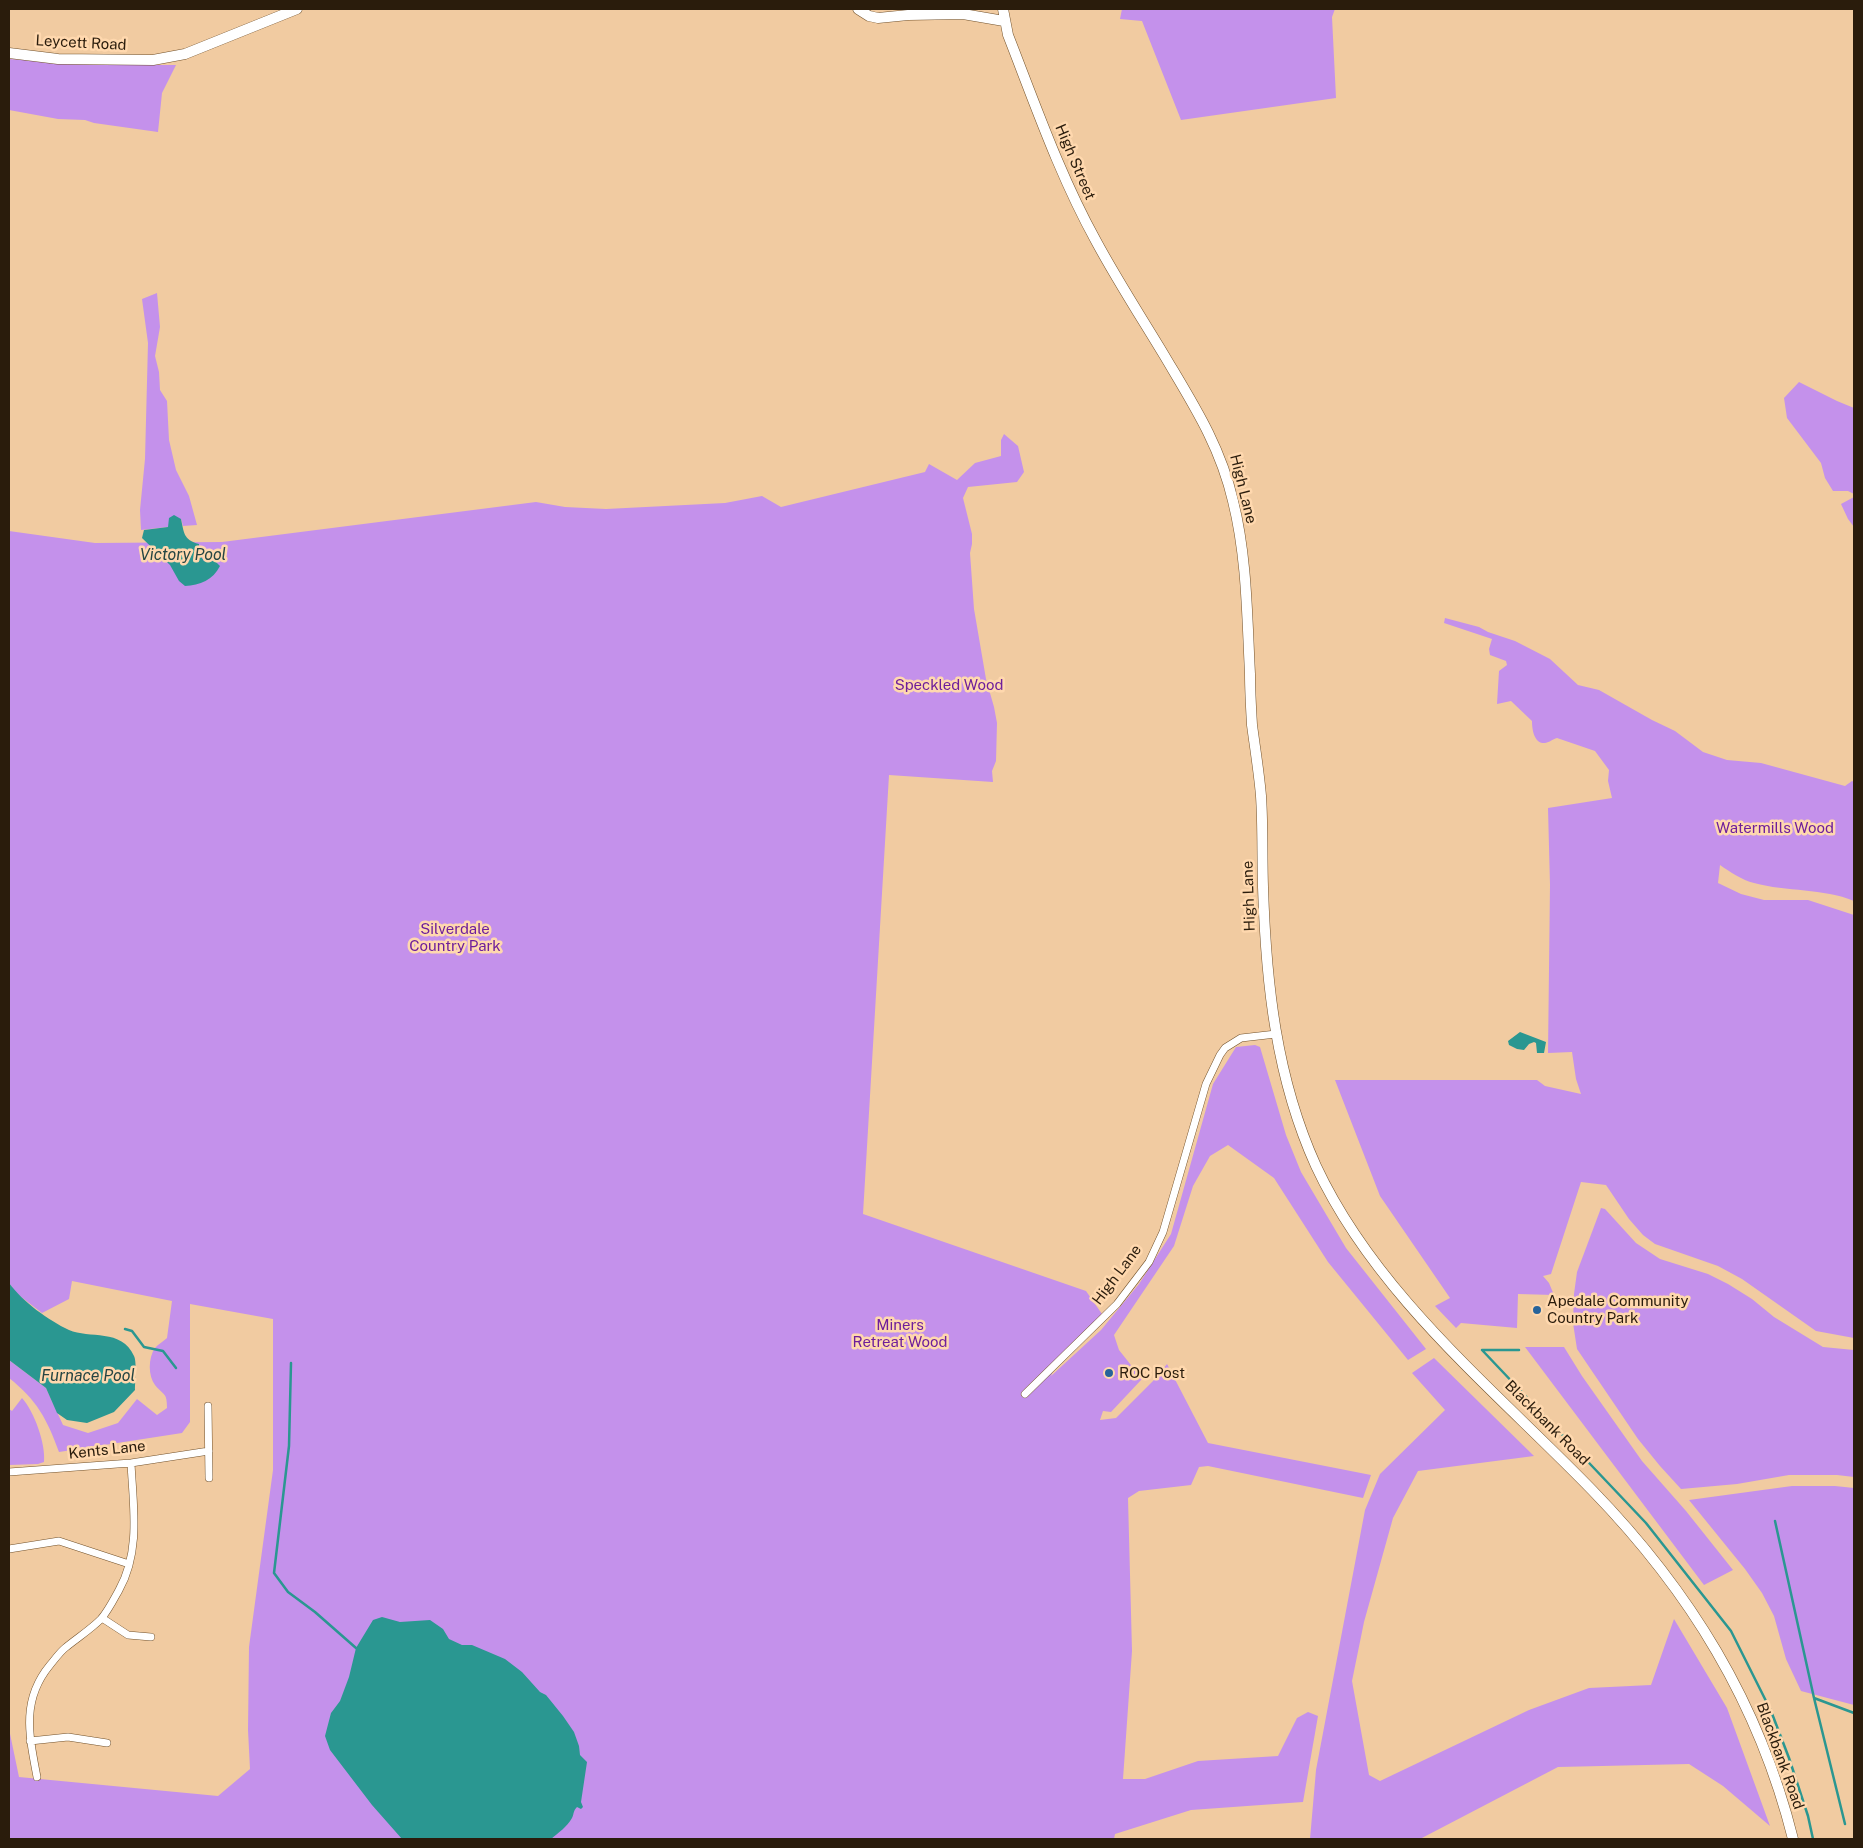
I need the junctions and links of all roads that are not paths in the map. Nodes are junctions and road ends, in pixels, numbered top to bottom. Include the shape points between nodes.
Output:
1 (297, 9) edge
2 (858, 9) edge
3 (1003, 9) edge
4 (1004, 21) junction
5 (9, 52) edge
6 (1142, 318) joint
7 (1276, 1034) junction
8 (1025, 1394) dead end
9 (208, 1406) dead end
10 (209, 1451) junction
11 (131, 1463) junction
12 (9, 1472) edge
13 (209, 1478) dead end
14 (9, 1549) edge
15 (129, 1564) junction
16 (102, 1618) junction
17 (151, 1638) dead end
18 (30, 1741) junction
19 (107, 1743) dead end
20 (37, 1777) dead end
21 (1793, 1839) edge

1 - 5 main road, Leycett Road via 185,54 153,60 58,59
2 - 4 main road via 878,18 963,14
3 - 4 main road, High Street
4 - 6 main road, High Street via 1075,201
6 - 7 main road, High Lane via 1211,434 1235,508 1245,580 1252,723 1261,797 1268,978
7 - 8 street, High Lane via 1240,1038 1220,1055 1206,1084 1163,1232 1149,1262 1117,1304
7 - 21 main road, Blackbank Road via 1296,1117 1318,1170 1346,1220 1412,1307 1596,1494 1678,1590 1734,1679 1774,1774
9 - 10 street
10 - 11 street, Kents Lane
10 - 13 street
11 - 12 street, Kents Lane
11 - 15 street via 135,1532
14 - 15 street via 59,1541
15 - 16 street via 120,1588
16 - 17 street via 128,1635
16 - 18 street via 63,1649 42,1675 33,1695 28,1719
18 - 19 street via 68,1737
18 - 20 street

